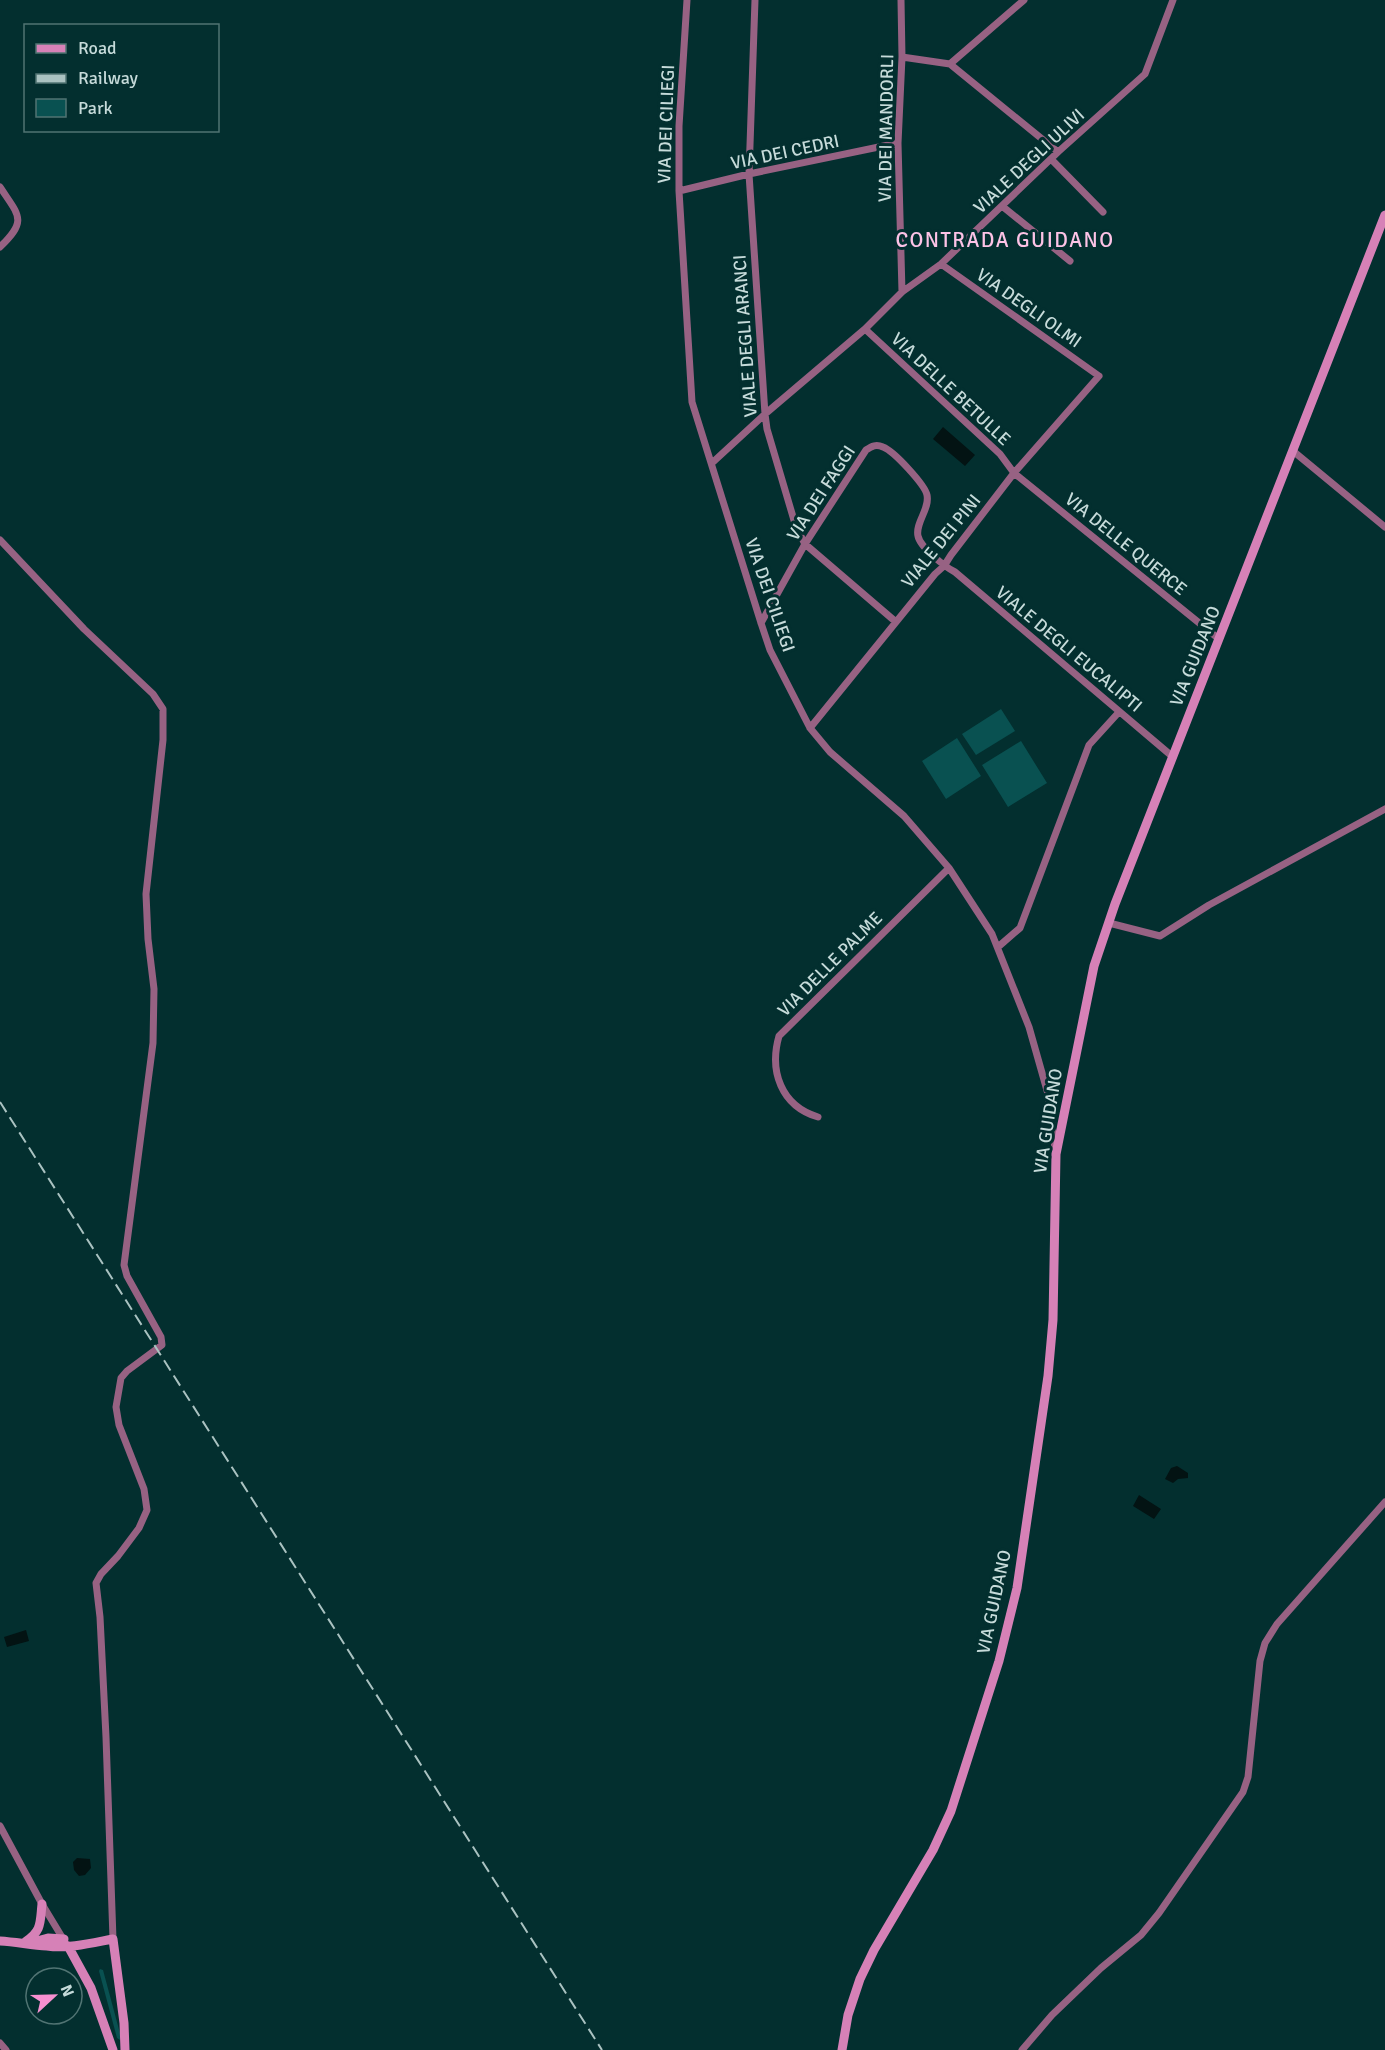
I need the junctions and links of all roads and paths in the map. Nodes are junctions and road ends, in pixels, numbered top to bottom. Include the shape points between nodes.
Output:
1 (687, 0) edge
2 (755, 0) edge
3 (901, 0) edge
4 (1024, 0) edge
5 (1173, 0) edge
6 (903, 57) junction
7 (950, 64) junction
8 (898, 143) junction
9 (1058, 152) junction
10 (1051, 159) junction
11 (749, 174) junction
12 (0, 186) edge
13 (679, 192) junction
14 (1002, 206) junction
15 (1103, 212) dead end
16 (1385, 215) edge
17 (0, 247) edge
18 (1070, 261) dead end
19 (941, 264) junction
20 (902, 292) junction
21 (865, 329) junction
22 (1099, 376) joint
23 (765, 414) junction
24 (874, 445) joint
25 (1293, 451) junction
26 (712, 463) junction
27 (1014, 473) junction
28 (1385, 527) edge
29 (0, 540) edge
30 (805, 544) junction
31 (944, 566) junction
32 (896, 622) junction
33 (761, 623) junction
34 (1219, 639) junction
35 (1119, 712) junction
36 (810, 728) junction
37 (1173, 757) junction
38 (1385, 809) edge
39 (949, 868) junction
40 (1109, 923) junction
41 (998, 947) junction
42 (818, 1117) dead end
43 (1056, 1154) junction
44 (1385, 1502) edge
45 (0, 1826) edge
46 (42, 1904) junction
47 (113, 1939) junction
48 (0, 1941) edge
49 (28, 1943) junction
50 (66, 1943) junction
51 (0, 2043) edge
52 (6, 2050) edge
53 (112, 2050) edge
54 (125, 2050) edge
55 (842, 2050) edge
56 (1022, 2050) edge

1 - 13 street, VIA DEI CILIEGI
2 - 11 street, VIALE DEGLI ARANCI
3 - 6 street, VIA DEI MANDORLI
4 - 7 street
5 - 9 street, VIALE DEGLI ULIVI via 1145,74
6 - 7 street
6 - 8 street, VIA DEI MANDORLI
7 - 9 street
8 - 11 street, VIA DEI CEDRI
8 - 20 street, VIA DEI MANDORLI
9 - 10 street, VIALE DEGLI ULIVI
10 - 14 street, VIALE DEGLI ULIVI
10 - 15 street
11 - 13 street, VIA DEI CEDRI
11 - 23 street, VIALE DEGLI ARANCI
12 - 17 street via 16,211 18,222 16,232
13 - 26 street, VIA DEI CILIEGI via 692,402
14 - 18 street
14 - 19 street, VIALE DEGLI ULIVI
16 - 25 main road, VIA GUIDANO
19 - 20 street, VIALE DEGLI ULIVI
19 - 22 street, VIA DEGLI OLMI
20 - 21 street, VIALE DEGLI ULIVI
21 - 23 street, VIALE DEGLI ULIVI
21 - 27 street, VIA DELLE BETULLE via 1000,454
22 - 27 street, VIALE DEI PINI
23 - 26 street, VIALE DEGLI ULIVI
23 - 30 street, VIALE DEGLI ARANCI via 796,527
24 - 30 street, VIA DEI FAGGI via 866,450
24 - 31 street, VIALE DEGLI EUCALIPTI via 891,452 924,487 927,497 918,538
25 - 28 street
25 - 34 main road, VIA GUIDANO
26 - 33 street, VIA DEI CILIEGI
27 - 31 street, VIALE DEI PINI
27 - 34 street, VIA DELLE QUERCE
29 - 47 street via 84,629 153,694 163,710 146,894 154,989 153,1043 124,1265 162,1345 121,1378 116,1407 119,1425 144,1489 147,1510 139,1528 96,1583 107,1749
30 - 32 street, VIALE DEGLI ARANCI
30 - 33 street, VIA DEI FAGGI
31 - 32 street, VIALE DEI PINI
31 - 35 street, VIALE DEGLI EUCALIPTI
32 - 36 street, VIALE DEI PINI
33 - 36 street, VIA DEI CILIEGI via 770,650
34 - 37 main road, VIA GUIDANO
35 - 37 street, VIALE DEGLI EUCALIPTI
35 - 41 street via 1089,746 1020,928
36 - 39 street, VIA DEI CILIEGI via 830,752 904,816
37 - 40 main road, VIA GUIDANO
38 - 40 street via 1160,936
39 - 41 street, VIA DEI CILIEGI
39 - 42 street, VIA DELLE PALME via 779,1036 779,1082 798,1108
40 - 43 main road, VIA GUIDANO via 1094,966
41 - 43 street, VIA DEI CILIEGI via 1029,1027 1048,1094
43 - 55 main road, VIA GUIDANO via 1048,1376 1014,1599 999,1661 951,1811 860,1979
44 - 56 street via 1277,1624 1265,1643 1243,1792 1141,1935 1052,2015
45 - 46 street
46 - 49 main road via 39,1928
46 - 50 street
47 - 50 main road
47 - 54 main road
48 - 49 main road
49 - 50 main road via 48,1938
50 - 53 main road via 91,1988
51 - 52 street

